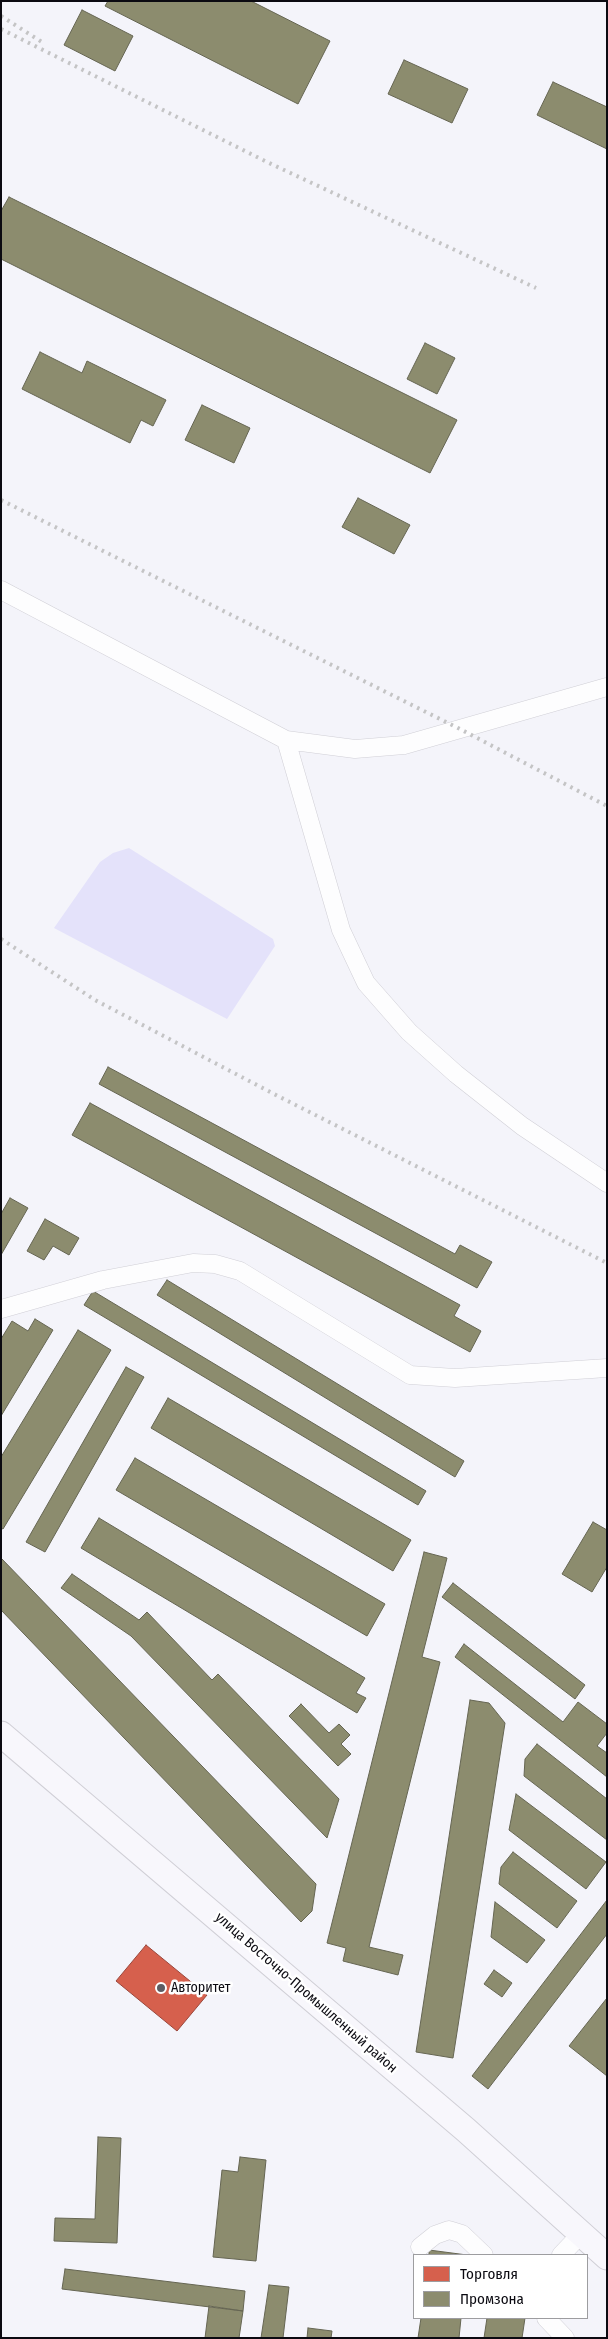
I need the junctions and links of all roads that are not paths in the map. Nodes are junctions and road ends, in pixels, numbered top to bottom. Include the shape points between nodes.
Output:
1 (1, 590) edge
2 (607, 687) edge
3 (286, 740) junction
4 (607, 1183) edge
5 (1, 1309) edge
6 (607, 1368) edge
7 (1, 1734) edge
8 (581, 2234) junction
9 (420, 2247) dead end
10 (483, 2254) edge
11 (562, 2254) edge
12 (607, 2257) edge
13 (547, 2319) edge
14 (565, 2338) edge

1 - 3 street
2 - 3 street via 404,745 355,749
3 - 4 street via 341,930 366,983 409,1032 456,1074 522,1126
5 - 6 street via 103,1280 193,1263 215,1264 240,1271 410,1375 455,1378
7 - 8 street, улица Восточно-Промышленный район via 271,1962
8 - 11 street
8 - 12 street, улица Восточно-Промышленный район
9 - 10 street via 435,2235 449,2230 462,2234
13 - 14 street

